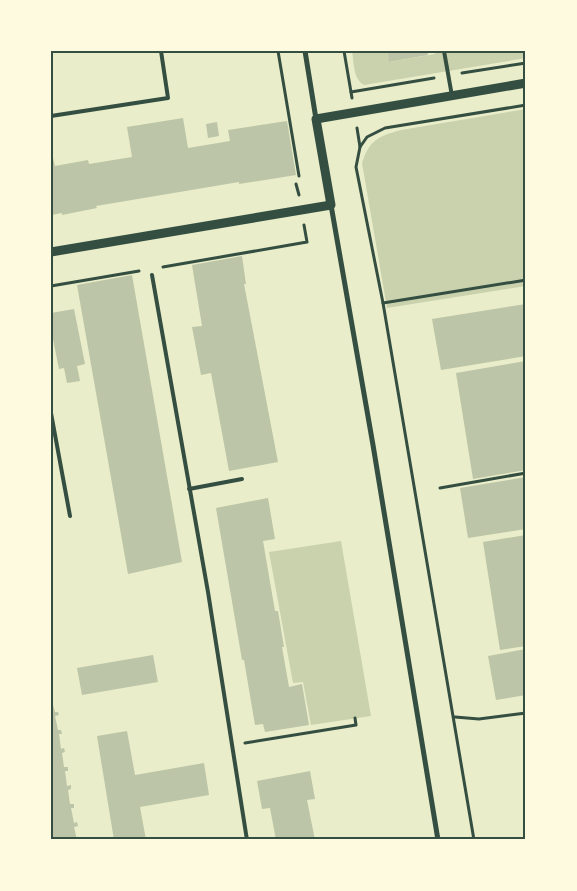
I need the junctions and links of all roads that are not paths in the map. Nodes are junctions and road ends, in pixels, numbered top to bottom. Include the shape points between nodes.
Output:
1 (161, 51) edge
2 (305, 51) edge
3 (444, 51) edge
4 (526, 83) edge
5 (452, 96) junction
6 (51, 116) edge
7 (316, 119) junction
8 (331, 205) junction
9 (51, 252) edge
10 (152, 275) dead end
11 (51, 413) edge
12 (242, 479) dead end
13 (189, 488) junction
14 (70, 516) dead end
15 (247, 840) edge
16 (438, 840) edge

1 - 6 lane via 168,98
2 - 7 street
3 - 5 lane
4 - 5 street
5 - 7 street
7 - 8 street
8 - 9 street
8 - 16 street
10 - 13 lane
11 - 14 lane
12 - 13 lane
13 - 15 lane

